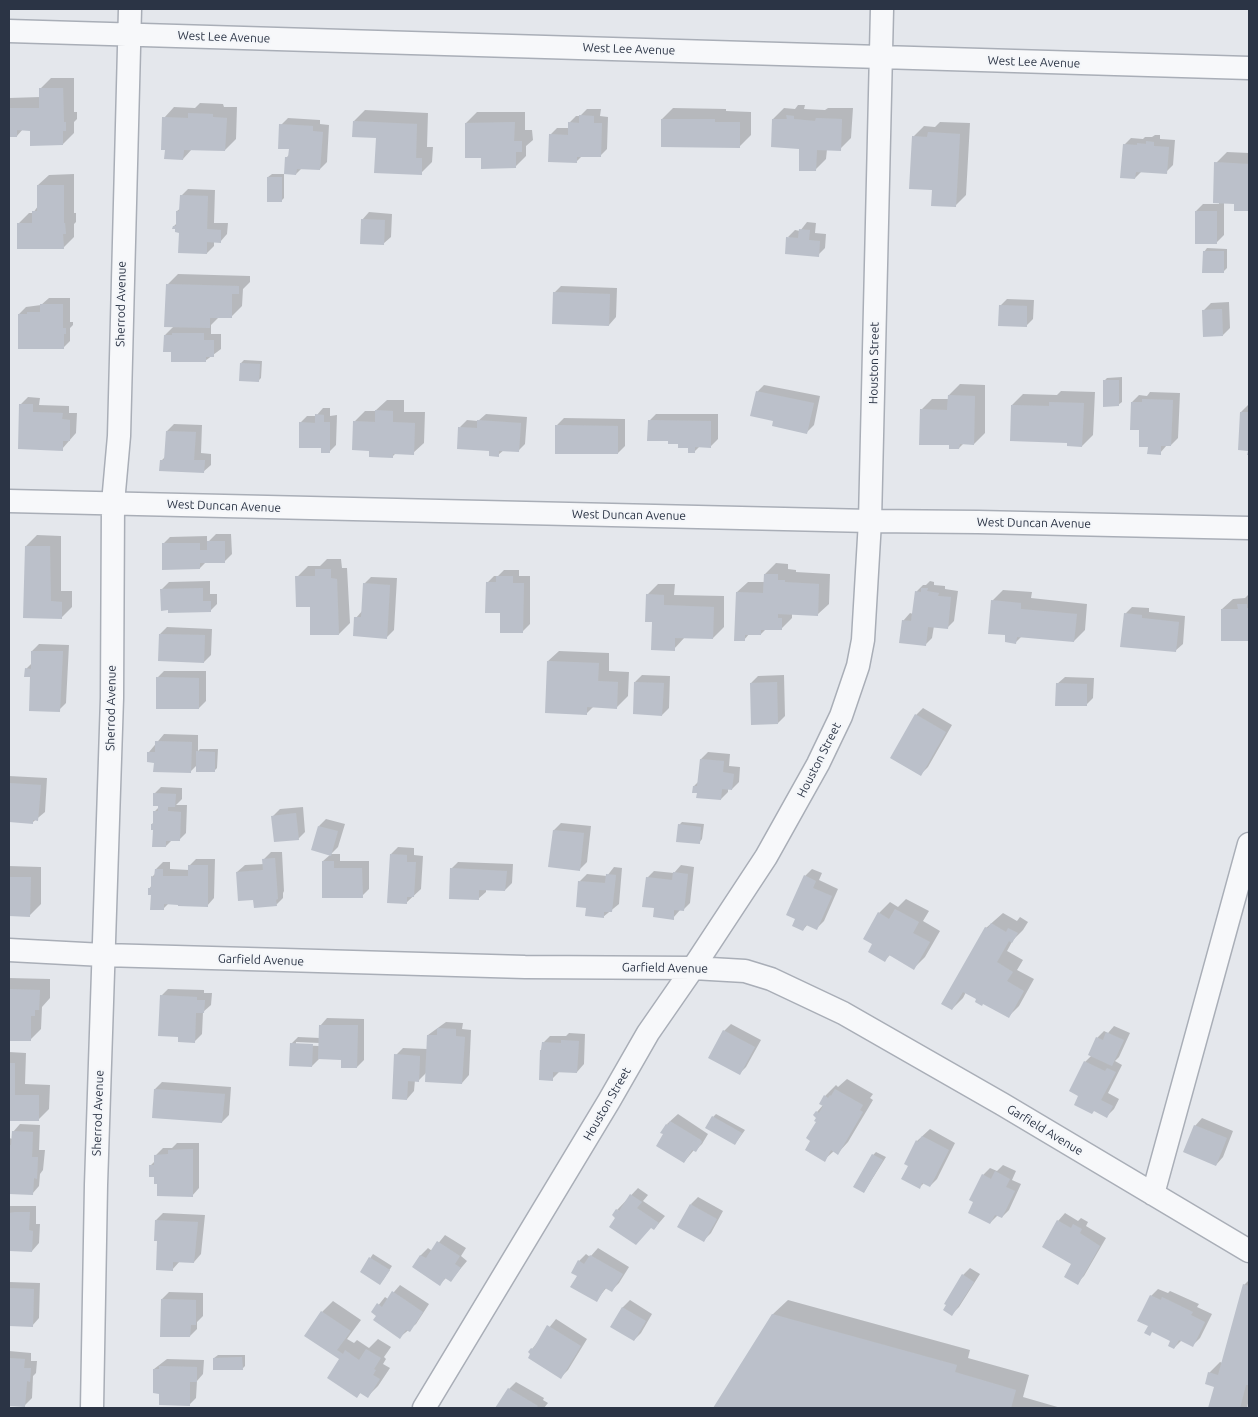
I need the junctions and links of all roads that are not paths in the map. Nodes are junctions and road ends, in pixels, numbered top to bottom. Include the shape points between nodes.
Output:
1 (130, 9) edge
2 (882, 9) edge
3 (9, 31) edge
4 (129, 34) junction
5 (881, 57) junction
6 (1249, 68) edge
7 (9, 501) edge
8 (113, 503) junction
9 (870, 521) junction
10 (1249, 528) edge
11 (1249, 844) edge
12 (9, 950) edge
13 (103, 955) junction
14 (693, 968) junction
15 (1153, 1194) junction
16 (1249, 1251) edge
17 (92, 1408) edge
18 (424, 1408) edge

1 - 4 street, Sherrod Avenue
2 - 5 street, Houston Street
3 - 4 street, West Lee Avenue
4 - 5 street, West Lee Avenue
4 - 8 street, Sherrod Avenue via 119,436
5 - 6 street, West Lee Avenue
5 - 9 street, Houston Street
7 - 8 street, West Duncan Avenue
8 - 9 street, West Duncan Avenue
8 - 13 street, Sherrod Avenue via 112,698
9 - 10 street, West Duncan Avenue
9 - 14 street, Houston Street via 863,640 841,716 766,857
11 - 15 street
12 - 13 street, Garfield Avenue
13 - 14 street, Garfield Avenue via 525,967
13 - 17 street, Sherrod Avenue
14 - 15 street, Garfield Avenue via 745,971 771,979 843,1013
14 - 18 street, Houston Street via 648,1033
15 - 16 street, Garfield Avenue

